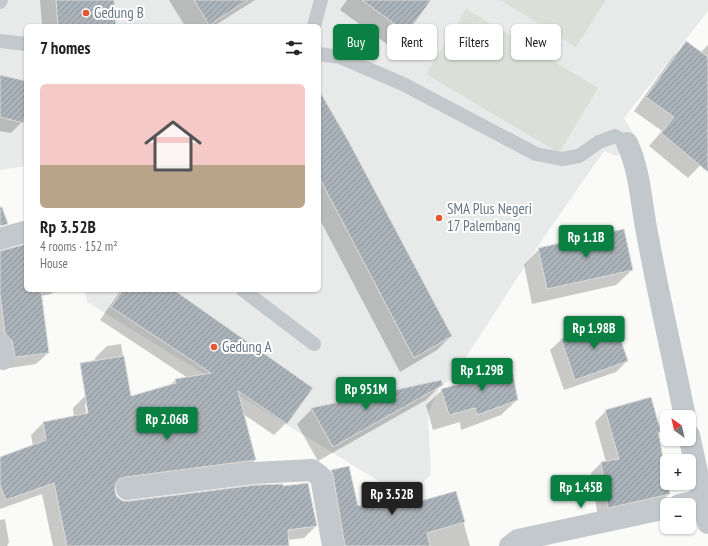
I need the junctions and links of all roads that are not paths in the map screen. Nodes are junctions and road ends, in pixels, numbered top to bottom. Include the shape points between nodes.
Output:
1 (321, 0) edge
2 (315, 24) edge
3 (0, 41) edge
4 (24, 44) edge
5 (321, 54) edge
6 (627, 143) joint
7 (24, 232) dead end
8 (0, 239) edge
9 (246, 292) edge
10 (314, 344) dead end
11 (684, 410) edge
12 (691, 446) edge
13 (127, 489) dead end
14 (703, 500) junction
15 (696, 501) edge
16 (660, 510) edge
17 (708, 523) edge
18 (333, 546) edge
19 (510, 546) edge

1 - 2 lane
3 - 4 lane
5 - 6 lane via 340,57 403,84 536,154 562,159 579,156 598,142 615,136
6 - 11 street via 638,174 647,237
7 - 8 street
9 - 10 lane
12 - 14 street
13 - 18 street via 254,473 312,470 321,477
14 - 15 street
14 - 17 street
16 - 19 street via 518,540

